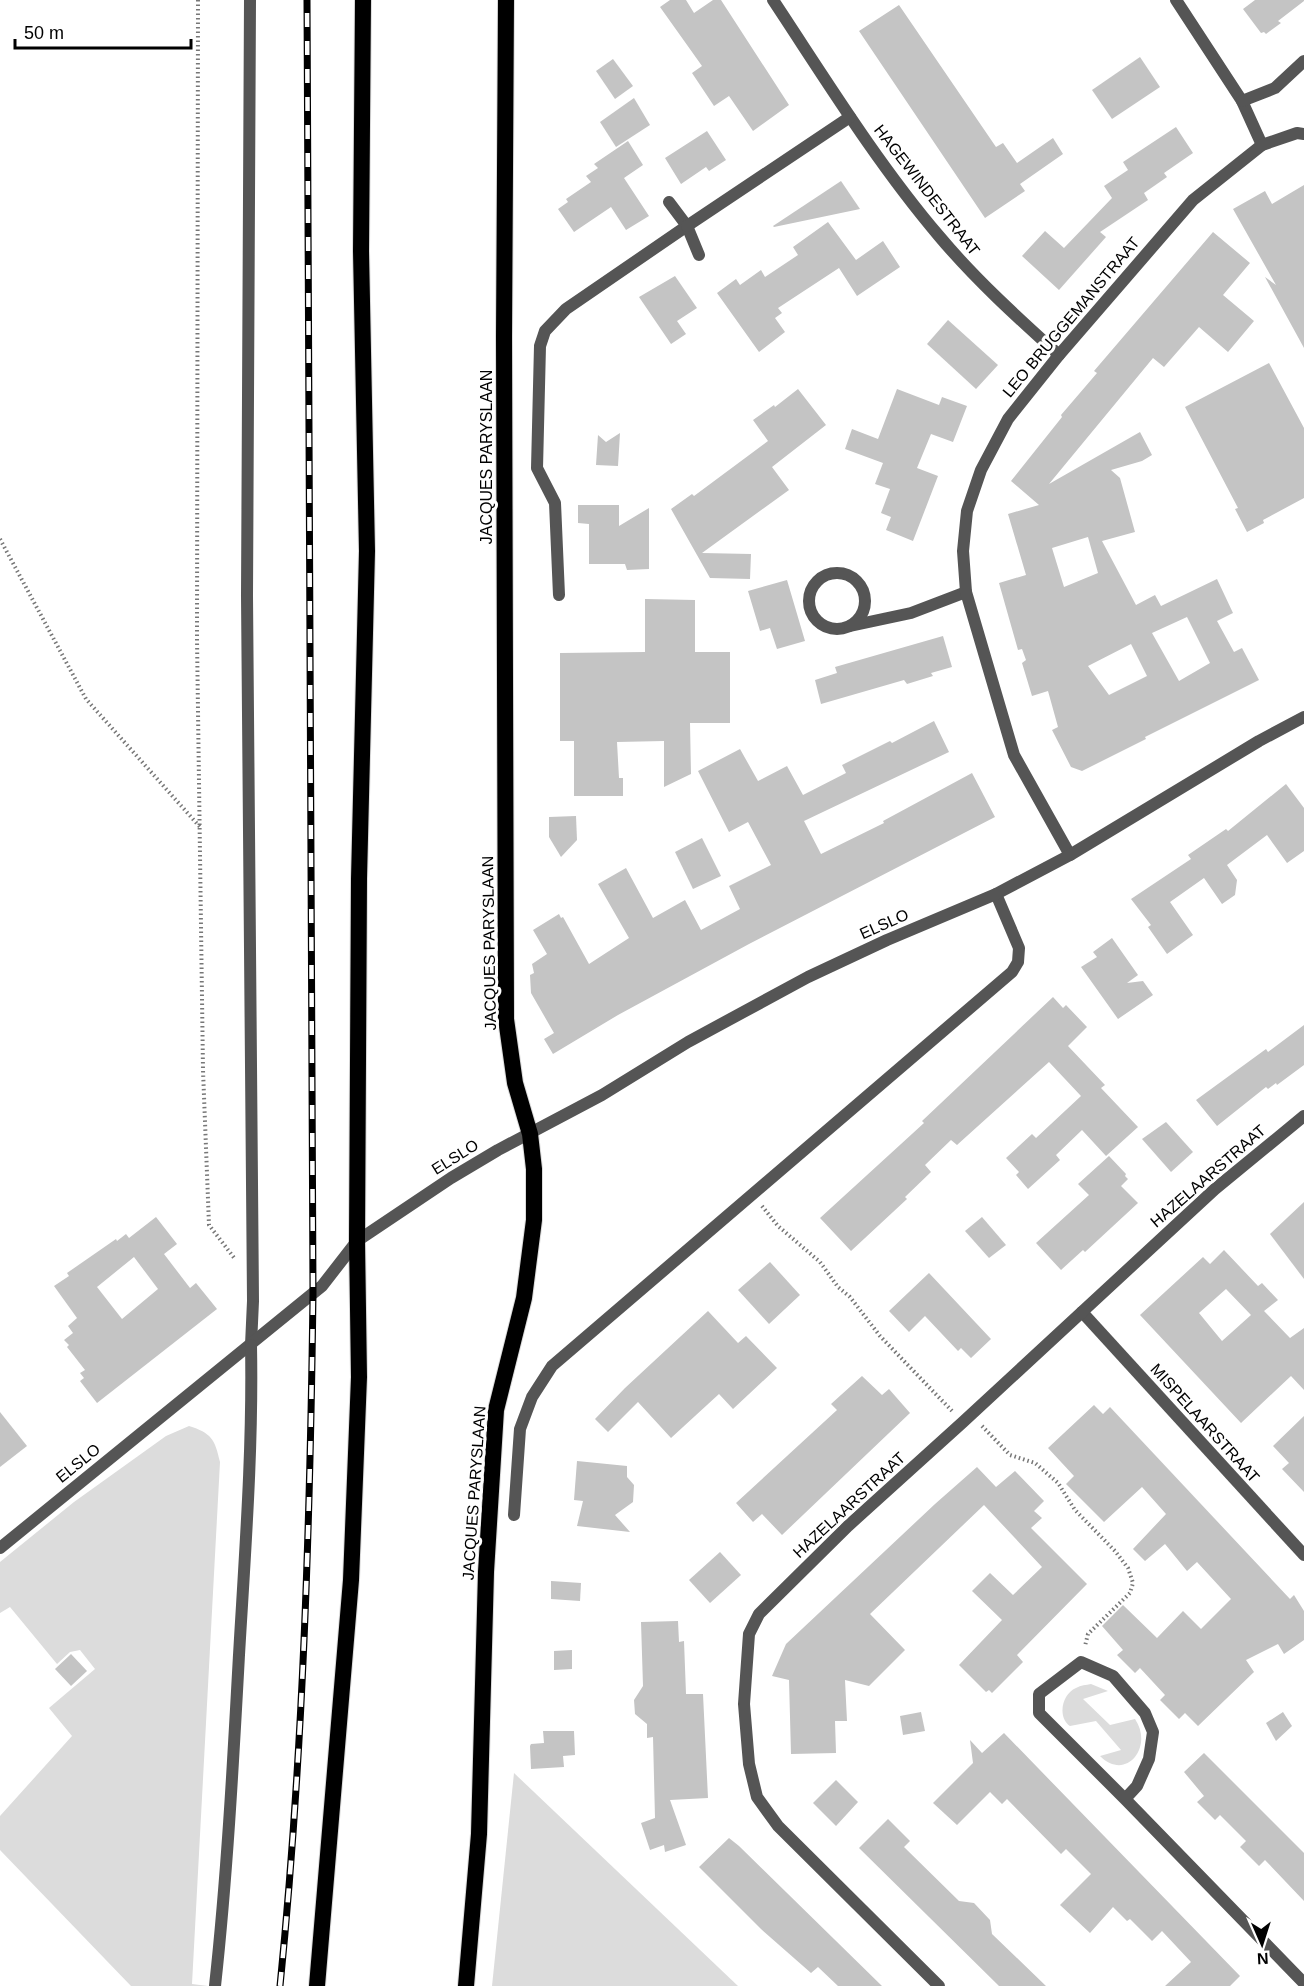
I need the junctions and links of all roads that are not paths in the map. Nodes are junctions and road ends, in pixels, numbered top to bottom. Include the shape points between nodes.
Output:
1 (250, 0) edge
2 (363, 0) edge
3 (506, 0) edge
4 (773, 0) edge
5 (1176, 0) edge
6 (1304, 61) edge
7 (1242, 101) junction
8 (850, 117) junction
9 (1304, 134) edge
10 (1262, 145) junction
11 (669, 202) dead end
12 (687, 226) junction
13 (699, 255) dead end
14 (1059, 355) junction
15 (966, 592) junction
16 (559, 595) dead end
17 (846, 627) junction
18 (1304, 717) edge
19 (1070, 855) junction
20 (996, 894) junction
21 (1302, 1122) edge
22 (530, 1134) junction
23 (357, 1241) junction
24 (1082, 1312) junction
25 (251, 1345) junction
26 (514, 1515) dead end
27 (0, 1548) edge
28 (1304, 1555) edge
29 (1125, 1799) junction
30 (1301, 1982) edge
31 (215, 1986) edge
32 (317, 1986) edge
33 (466, 1986) edge
34 (939, 1986) edge

1 - 25 street via 247,596
2 - 23 highway via 361,251 367,551 359,879
3 - 22 highway, JACQUES PARYSLAAN via 506,1019 515,1083
4 - 8 street, HAGEWINDESTRAAT
5 - 7 street
6 - 7 street via 1275,88
7 - 10 street
8 - 12 street
8 - 14 street, HAGEWINDESTRAAT via 938,235 982,285
9 - 10 street, LEO BRUGGEMANSTRAAT
10 - 14 street, LEO BRUGGEMANSTRAAT via 1193,200
11 - 12 street
12 - 13 street
12 - 16 street via 566,309 544,331 540,346 537,468 555,503
14 - 15 street, LEO BRUGGEMANSTRAAT via 1008,419 981,470 967,511 963,551
15 - 17 street via 911,613
15 - 19 street, LEO BRUGGEMANSTRAAT via 1014,755
17 - 17 street via 864,608 862,589 841,574 821,577 811,590 810,611 826,627
18 - 19 street, ELSLO
19 - 20 street, ELSLO
20 - 22 street, ELSLO via 808,977
20 - 26 street via 1019,948 1012,972 552,1366 532,1397 520,1429
21 - 24 street, HAZELAARSTRAAT via 1215,1189
22 - 23 street, ELSLO via 452,1178
22 - 33 highway, JACQUES PARYSLAAN via 534,1220 524,1298 496,1410 486,1572 479,1834
23 - 25 street, ELSLO via 322,1286
23 - 32 highway via 359,1377 351,1580
24 - 28 street, MISPELAARSTRAAT
24 - 34 street, HAZELAARSTRAAT via 856,1518 759,1614 749,1634 744,1704 749,1764 757,1797 778,1826
25 - 27 street, ELSLO
25 - 31 street via 241,1622 226,1887
29 - 29 street via 1039,1713 1039,1694 1081,1662 1113,1676 1145,1713 1152,1732 1149,1759 1137,1786
29 - 30 street

